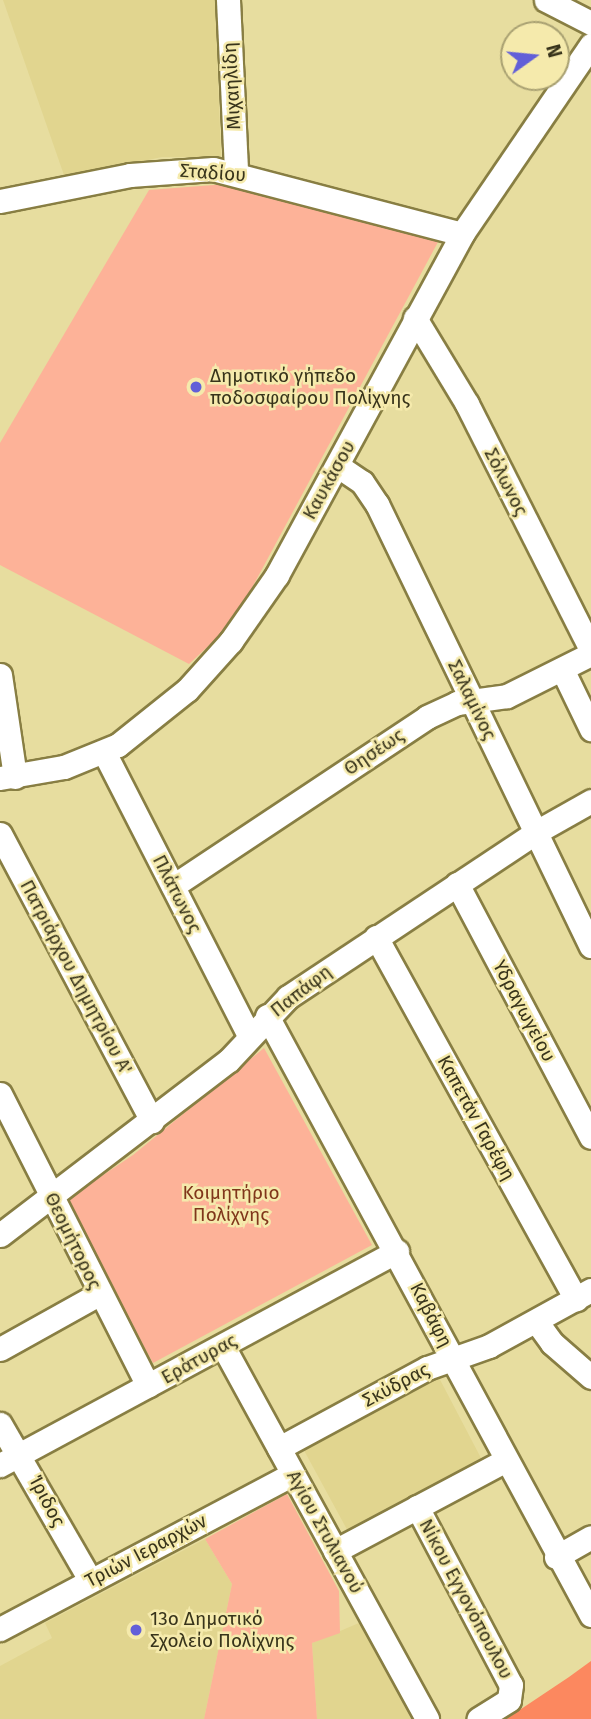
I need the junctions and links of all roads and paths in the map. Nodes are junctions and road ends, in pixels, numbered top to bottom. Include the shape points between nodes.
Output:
1 (228, 0) edge
2 (546, 0) edge
3 (591, 23) edge
4 (591, 45) edge
5 (236, 171) junction
6 (0, 201) edge
7 (462, 234) junction
8 (415, 318) junction
9 (338, 466) junction
10 (591, 652) edge
11 (562, 669) junction
12 (0, 675) edge
13 (472, 701) junction
14 (591, 729) edge
15 (104, 752) junction
16 (8, 778) edge
17 (591, 802) edge
18 (536, 832) junction
19 (0, 834) edge
20 (457, 884) junction
21 (173, 886) junction
22 (376, 937) junction
23 (591, 946) edge
24 (267, 1017) junction
25 (250, 1037) junction
26 (0, 1094) edge
27 (152, 1121) junction
28 (591, 1137) edge
29 (51, 1198) junction
30 (0, 1235) edge
31 (397, 1251) junction
32 (99, 1294) junction
33 (583, 1295) edge
34 (536, 1321) junction
35 (223, 1346) junction
36 (0, 1349) edge
37 (453, 1358) junction
38 (591, 1377) edge
39 (148, 1386) junction
40 (0, 1424) edge
41 (279, 1448) junction
42 (10, 1460) edge
43 (506, 1460) junction
44 (293, 1474) junction
45 (417, 1507) junction
46 (591, 1537) edge
47 (335, 1551) junction
48 (556, 1557) junction
49 (90, 1580) junction
50 (591, 1615) edge
51 (0, 1629) edge
52 (427, 1719) edge
53 (478, 1719) edge

1 - 5 street, Μιχαηλίδη
2 - 3 street
4 - 7 street, Καυκάσου
5 - 6 street, Σταδίου via 142,173
5 - 7 street, Σταδίου
7 - 8 street, Καυκάσου
8 - 9 street, Καυκάσου
8 - 10 street, Σόλωνος via 467,404
9 - 13 street, Σαλαμίνος via 362,482 377,504
9 - 15 street, Καυκάσου via 277,575 231,641 171,704
10 - 11 street, Θησέως
11 - 13 street, Θησέως via 507,696
11 - 14 street
12 - 16 street
13 - 18 street, Σαλαμίνος
13 - 21 street, Θησέως via 420,721
15 - 16 street, Καυκάσου
15 - 21 street, Πλάτωνος
17 - 18 street, Παπάφη
18 - 20 street, Παπάφη
18 - 23 street, Σαλαμίνος
19 - 27 street, Πατριάρχου Δημητρίου Α'
20 - 22 street, Παπάφη
20 - 28 street, Υδραγωγείου
21 - 25 street, Πλάτωνος
22 - 24 street, Παπάφη
22 - 33 street, Καπετάν Γαρέφη
24 - 25 street, Παπάφη
24 - 31 street, Καβάφη
25 - 27 street, Παπάφη
26 - 29 street, Θεομήτορος
27 - 29 street, Παπάφη
29 - 30 street, Παπάφη
29 - 32 street, Θεομήτορος
31 - 35 street, Εράτυρας
31 - 37 street, Καβάφη
32 - 36 street
32 - 39 street, Θεομήτορος
33 - 34 street, Σκύδρας
34 - 37 street, Σκύδρας
34 - 38 street via 552,1343
35 - 39 street, Εράτυρας
35 - 41 street, Αγίου Στυλιανού
37 - 41 street, Σκύδρας
37 - 43 street, Καβάφη
39 - 42 street, Εράτυρας
40 - 42 street, Ίριδος
41 - 44 street, Αγίου Στυλιανού
42 - 49 street, Ίριδος
43 - 45 street
43 - 48 street, Καβάφη
44 - 47 street, Αγίου Στυλιανού
44 - 49 street, Τριών Ιεραρχών
45 - 47 street
45 - 53 street, Νίκου Εγγονόπουλου via 513,1691 509,1700
46 - 48 street
47 - 52 street, Αγίου Στυλιανού
48 - 50 street, Καβάφη
49 - 51 street, Τριών Ιεραρχών

